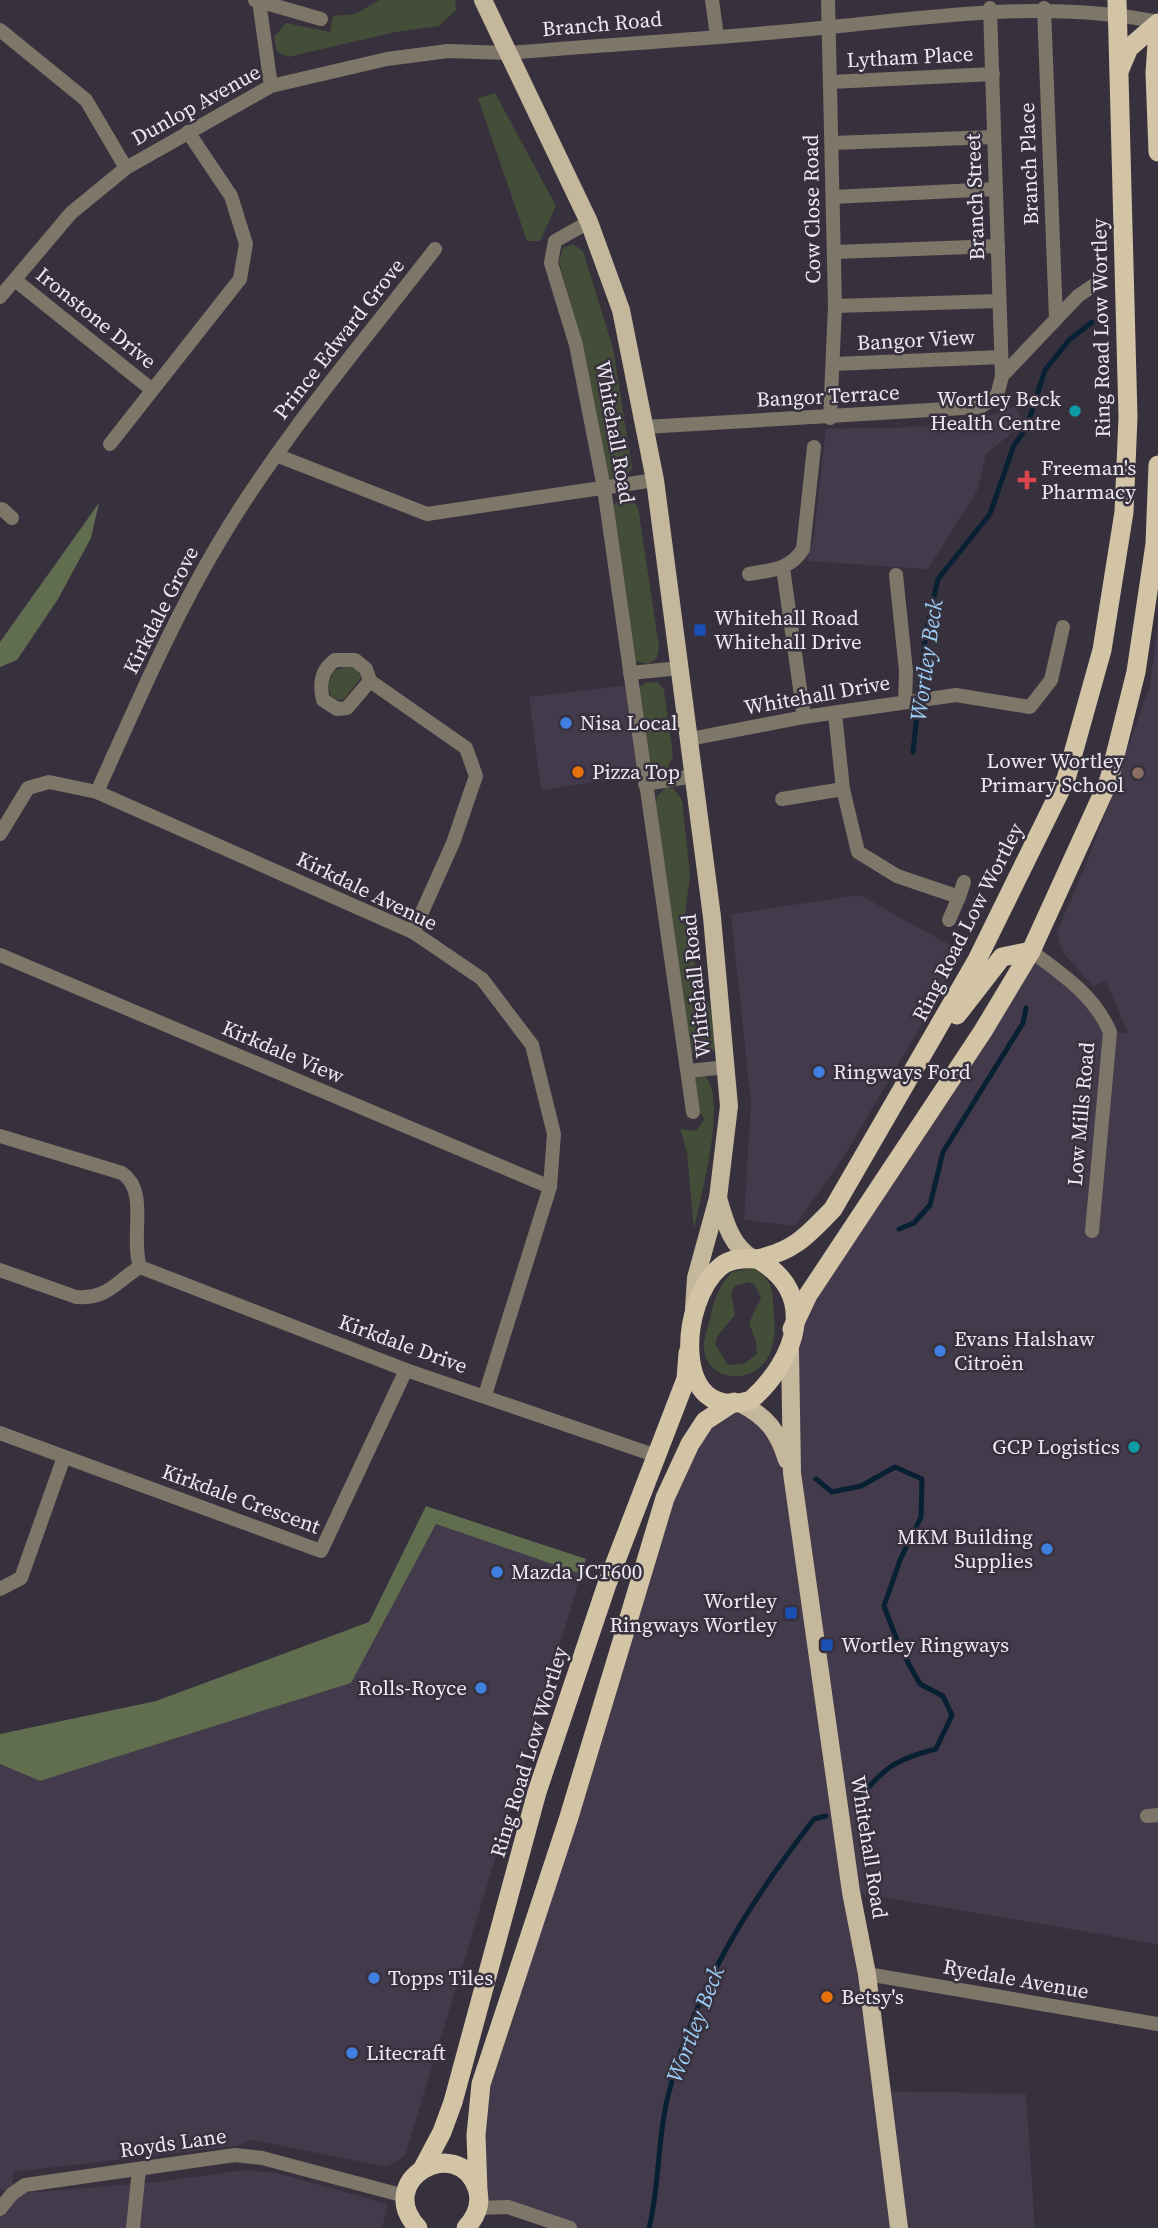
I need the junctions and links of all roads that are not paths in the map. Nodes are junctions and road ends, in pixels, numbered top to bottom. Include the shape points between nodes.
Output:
1 (484, 0) edge
2 (712, 0) edge
3 (828, 0) edge
4 (257, 1) edge
5 (1121, 4) edge
6 (990, 8) junction
7 (1044, 8) junction
8 (321, 19) dead end
9 (1158, 22) edge
10 (829, 27) junction
11 (1158, 29) edge
12 (2, 36) edge
13 (717, 36) junction
14 (508, 53) junction
15 (1118, 73) junction
16 (993, 74) junction
17 (830, 82) junction
18 (271, 86) junction
19 (1157, 92) edge
20 (188, 132) junction
21 (994, 137) junction
22 (832, 143) junction
23 (1158, 152) edge
24 (126, 168) junction
25 (996, 190) junction
26 (833, 197) junction
27 (589, 222) junction
28 (998, 246) junction
29 (435, 249) dead end
30 (835, 252) junction
31 (15, 280) junction
32 (1094, 285) dead end
33 (0, 297) edge
34 (999, 301) junction
35 (835, 306) junction
36 (1056, 319) junction
37 (1001, 357) junction
38 (833, 364) junction
39 (1002, 381) junction
40 (151, 389) junction
41 (830, 418) junction
42 (645, 427) junction
43 (110, 444) dead end
44 (814, 447) dead end
45 (276, 455) junction
46 (1158, 464) edge
47 (655, 480) junction
48 (604, 488) junction
49 (783, 568) junction
50 (749, 574) dead end
51 (896, 575) dead end
52 (1063, 627) dead end
53 (680, 668) junction
54 (629, 673) junction
55 (370, 681) dead end
56 (905, 702) junction
57 (835, 714) junction
58 (804, 718) junction
59 (690, 739) junction
60 (694, 776) junction
61 (645, 784) junction
62 (843, 789) junction
63 (97, 792) junction
64 (782, 799) dead end
65 (0, 834) edge
66 (964, 883) dead end
67 (959, 897) junction
68 (949, 919) dead end
69 (413, 932) junction
70 (1031, 951) junction
71 (0, 955) edge
72 (920, 1062) junction
73 (727, 1067) junction
74 (688, 1071) junction
75 (692, 1112) dead end
76 (0, 1136) edge
77 (550, 1187) junction
78 (718, 1198) junction
79 (1092, 1231) dead end
80 (755, 1259) junction
81 (140, 1267) junction
82 (0, 1270) edge
83 (693, 1315) junction
84 (792, 1329) junction
85 (790, 1350) junction
86 (688, 1353) junction
87 (406, 1370) junction
88 (485, 1395) junction
89 (737, 1403) junction
90 (0, 1433) edge
91 (654, 1455) junction
92 (64, 1457) junction
93 (792, 1473) junction
94 (0, 1589) edge
95 (867, 1974) junction
96 (1158, 2024) edge
97 (423, 2168) junction
98 (139, 2169) junction
99 (478, 2199) junction
100 (0, 2209) edge
101 (409, 2216) edge
102 (133, 2228) edge
103 (466, 2228) edge
104 (570, 2228) edge
105 (899, 2228) edge

1 - 14 main road, Whitehall Road
2 - 13 street
3 - 10 street, Cow Close Road
4 - 8 street
4 - 18 street
5 - 7 street, Branch Road
5 - 9 street, Branch Road
5 - 15 highway, Ring Road Low Wortley
6 - 7 street, Branch Road
6 - 10 street, Branch Road
6 - 16 street, Branch Street
7 - 36 street, Branch Place
9 - 15 highway via 1129,48
10 - 13 street, Branch Road
10 - 17 street, Cow Close Road
11 - 19 highway
12 - 24 street via 86,100
13 - 14 street, Branch Road
14 - 18 street, Dunlop Avenue via 447,51 387,59
14 - 27 main road, Whitehall Road
15 - 72 highway, Ring Road Low Wortley via 1128,417 1124,512 1102,650 1066,779
16 - 17 street, Lytham Place
16 - 21 street, Branch Street
17 - 22 street, Cow Close Road
18 - 20 street, Dunlop Avenue
19 - 23 highway
20 - 24 street, Dunlop Avenue
20 - 40 street, Ironstone Drive via 231,196 246,244 240,279
21 - 22 street
21 - 25 street, Branch Street
22 - 26 street, Cow Close Road
24 - 31 street, Dunlop Avenue via 71,213
25 - 26 street
25 - 28 street, Branch Street
26 - 30 street, Cow Close Road
27 - 42 main road, Whitehall Road via 621,310
27 - 48 street, Whitehall Road via 555,241 551,263 576,345
28 - 30 street
28 - 34 street, Branch Street
29 - 45 street, Prince Edward Grove
30 - 35 street, Cow Close Road
31 - 33 street, Dunlop Avenue
31 - 40 street, Ironstone Drive
32 - 36 street
34 - 35 street
34 - 37 street, Branch Street
35 - 38 street, Cow Close Road
36 - 39 street
37 - 38 street, Bangor View
37 - 39 street, Branch Street
38 - 41 street, Cow Close Road
39 - 41 street, Bangor Terrace via 998,397 980,407
40 - 43 street, Ironstone Drive
41 - 42 street, Bangor Terrace
42 - 47 main road, Whitehall Road
44 - 49 street via 803,549
45 - 48 street via 427,514
45 - 63 street, Kirkdale Grove via 218,544
46 - 70 highway via 1155,544 1136,673 1112,766
47 - 48 street
47 - 53 main road, Whitehall Road
48 - 54 street, Whitehall Road
49 - 50 street
49 - 58 street
51 - 56 street
52 - 56 street, Whitehall Drive via 1051,680 1030,706 956,695
53 - 54 street
53 - 59 main road, Whitehall Road
54 - 61 street, Whitehall Road
55 - 69 street via 466,748 476,776 453,843
56 - 57 street, Whitehall Drive
57 - 58 street, Whitehall Drive
57 - 62 street
58 - 59 street, Whitehall Drive
59 - 60 main road, Whitehall Road
60 - 61 street
60 - 73 main road, Whitehall Road
61 - 74 street, Whitehall Road
62 - 64 street
62 - 67 street via 858,852 897,876
63 - 65 street, Kirkdale Avenue via 49,782 28,788
63 - 69 street, Kirkdale Avenue
66 - 67 street
67 - 68 street
69 - 77 street, Kirkdale Avenue via 482,979 532,1045 554,1134
70 - 72 highway via 1002,957
70 - 79 street, Low Mills Road via 1076,984 1101,1010 1110,1032
70 - 84 highway via 808,1295
71 - 77 street, Kirkdale View
72 - 80 highway, Ring Road Low Wortley via 832,1209 803,1241 781,1254
73 - 74 street, Whitehall Road
73 - 78 main road, Whitehall Road via 729,1105
74 - 75 street, Whitehall Road
76 - 81 street via 131,1179 137,1189 134,1240
77 - 88 street, Kirkdale Avenue
78 - 80 main road, Whitehall Road via 728,1232 743,1253
78 - 83 main road, Whitehall Road via 696,1278
80 - 83 highway via 730,1261 719,1268
80 - 84 highway via 782,1276 790,1290 795,1307
81 - 82 street via 111,1290 89,1298
81 - 87 street, Kirkdale Drive
83 - 86 highway
84 - 85 highway
85 - 89 highway via 765,1387
85 - 93 main road, Whitehall Road
86 - 89 highway via 699,1387 710,1396
86 - 91 highway, Ring Road Low Wortley via 686,1379
87 - 88 street, Kirkdale Drive
87 - 92 street, Kirkdale Crescent via 321,1551
88 - 91 street, Kirkdale Drive
89 - 93 main road, Whitehall Road via 765,1418 778,1434
89 - 99 highway via 705,1420 665,1498 569,1817 481,2084 476,2135
90 - 92 street, Kirkdale Crescent
91 - 97 highway, Ring Road Low Wortley via 537,1792 453,2102
92 - 94 street via 21,1578
93 - 95 main road, Whitehall Road
95 - 96 street, Ryedale Avenue
95 - 105 main road, Whitehall Road
97 - 99 highway via 455,2165 473,2180
97 - 101 highway, Ring Road Low Wortley via 413,2177
98 - 100 street, Royds Lane via 25,2185
98 - 101 street, Royds Lane via 220,2155 262,2158
98 - 102 street
99 - 103 highway
99 - 104 street

